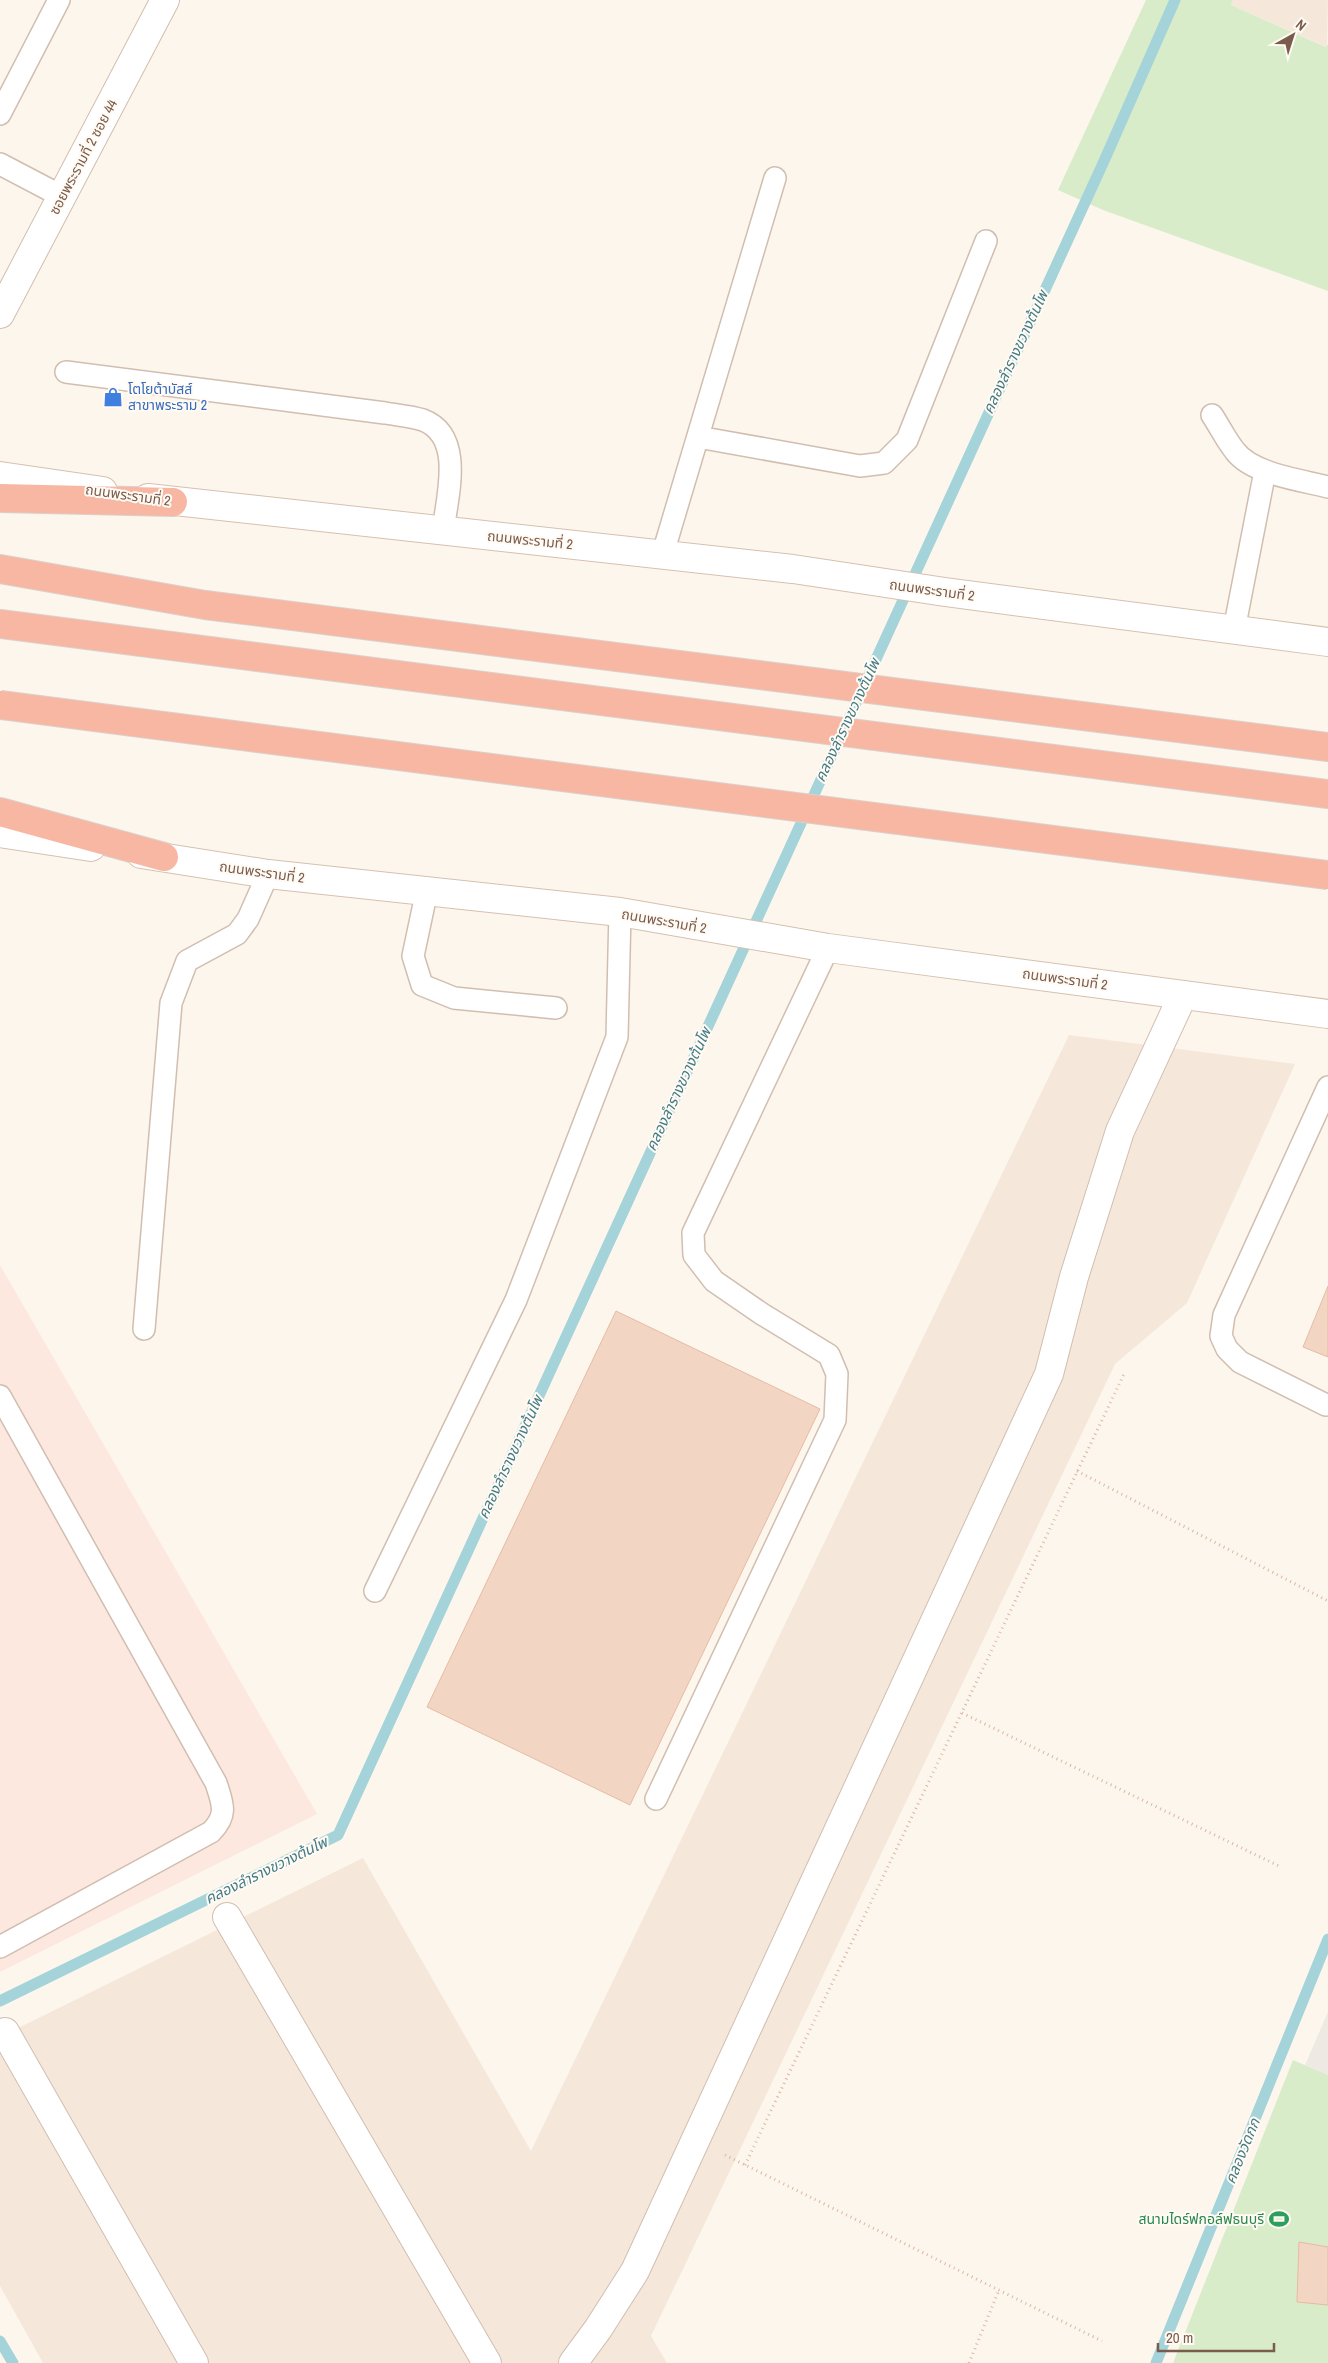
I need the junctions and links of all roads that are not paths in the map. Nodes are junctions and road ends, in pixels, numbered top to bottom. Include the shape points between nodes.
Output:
1 (59, 0) edge
2 (165, 0) edge
3 (0, 114) edge
4 (0, 164) edge
5 (775, 178) dead end
6 (62, 196) junction
7 (986, 241) dead end
8 (0, 314) edge
9 (66, 372) dead end
10 (1212, 415) dead end
11 (698, 437) junction
12 (1265, 471) junction
13 (0, 476) edge
14 (1328, 487) edge
15 (0, 498) edge
16 (173, 502) junction
17 (443, 531) junction
18 (663, 554) junction
19 (0, 569) edge
20 (0, 624) edge
21 (1234, 630) junction
22 (1328, 642) edge
23 (0, 707) edge
24 (1328, 747) edge
25 (1328, 794) edge
26 (0, 812) edge
27 (0, 833) edge
28 (164, 857) junction
29 (268, 874) junction
30 (1328, 876) edge
31 (427, 890) junction
32 (620, 912) junction
33 (828, 948) junction
34 (1183, 995) junction
35 (556, 1008) dead end
36 (1328, 1014) edge
37 (1328, 1087) edge
38 (144, 1329) dead end
39 (0, 1396) edge
40 (1326, 1405) dead end
41 (375, 1591) dead end
42 (656, 1799) dead end
43 (227, 1917) dead end
44 (0, 1947) edge
45 (5, 2032) dead end
46 (194, 2363) edge
47 (487, 2363) edge
48 (573, 2363) edge

1 - 3 lane
2 - 6 street, ซอยพระรามที่ 2 ซอย 44
4 - 6 lane
5 - 11 lane
6 - 8 street, ซอยพระรามที่ 2 ซอย 44
7 - 11 lane via 908,440 884,463 860,466
9 - 17 lane via 385,413 424,421 444,434 451,458
10 - 12 lane via 1236,453
11 - 18 lane
12 - 14 lane
12 - 21 lane
13 - 16 street, ถนนพระรามที่ 2
15 - 16 highway
16 - 17 street, ถนนพระรามที่ 2
17 - 18 street, ถนนพระรามที่ 2
18 - 21 street, ถนนพระรามที่ 2
19 - 24 highway via 205,605
20 - 25 highway
21 - 22 street, ถนนพระรามที่ 2
23 - 30 highway, bridge
23 - 30 highway, bridge via 715,798 913,819
26 - 28 highway
27 - 28 street, ถนนพระรามที่ 2
28 - 29 street, ถนนพระรามที่ 2
29 - 31 street, ถนนพระรามที่ 2
29 - 38 lane via 248,919 237,934 187,962 172,1003
31 - 32 street, ถนนพระรามที่ 2
31 - 35 lane via 413,956 422,984 454,998
32 - 33 street, ถนนพระรามที่ 2
32 - 41 lane via 617,1038 516,1300
33 - 34 street, ถนนพระรามที่ 2
33 - 42 lane via 693,1233 694,1254 714,1281 829,1354 837,1374 835,1420
34 - 36 street, ถนนพระรามที่ 2
34 - 48 street via 1120,1131 1074,1277 1049,1374 635,2271
37 - 40 lane via 1224,1315 1222,1336 1227,1349 1240,1362
39 - 44 lane via 216,1782 223,1812 220,1822 211,1832
43 - 47 street
45 - 46 street

